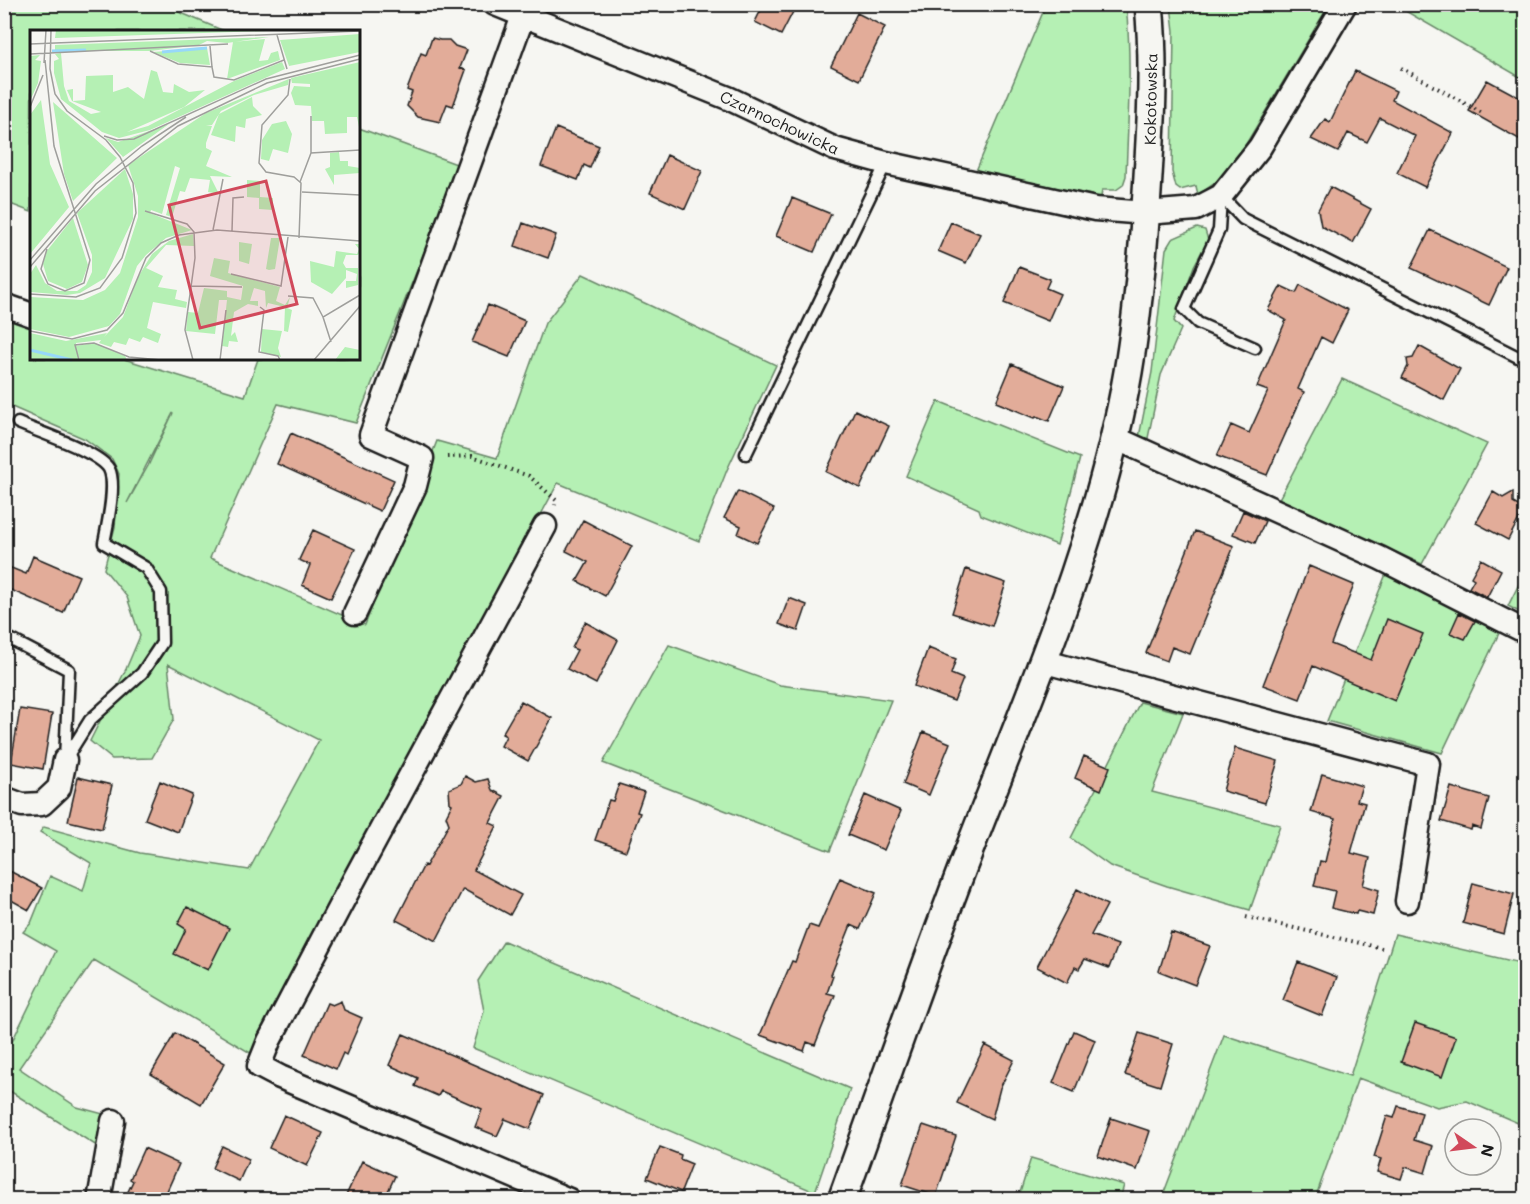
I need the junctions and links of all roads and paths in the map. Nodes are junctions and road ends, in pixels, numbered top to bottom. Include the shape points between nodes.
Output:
1 (495, 4) edge
2 (1149, 4) edge
3 (1345, 4) edge
4 (524, 16) junction
5 (1401, 68) dead end
6 (1484, 114) dead end
7 (886, 163) junction
8 (1221, 196) junction
9 (1146, 204) junction
10 (4, 305) edge
11 (30, 314) edge
12 (1255, 348) dead end
13 (1526, 361) edge
14 (18, 423) dead end
15 (1113, 437) junction
16 (746, 454) dead end
17 (422, 458) junction
18 (546, 526) joint
19 (355, 614) dead end
20 (1526, 632) edge
21 (4, 636) edge
22 (1042, 661) junction
23 (65, 760) junction
24 (4, 798) edge
25 (1407, 901) dead end
26 (1246, 917) dead end
27 (1386, 949) dead end
28 (113, 1120) dead end
29 (99, 1200) edge
30 (569, 1200) edge
31 (842, 1200) edge

1 - 4 street, Czarnochowicka
2 - 9 street, Kokotowska via 1152,84
3 - 8 street via 1260,147
4 - 7 street, Czarnochowicka via 728,98 835,149
4 - 17 street via 371,435
5 - 6 path
7 - 9 street, Czarnochowicka via 1095,209
7 - 16 lane
8 - 9 street, Czarnochowicka via 1196,209
8 - 12 lane via 1219,230 1184,309 1198,323
8 - 13 lane via 1243,219
9 - 15 street, Kokotowska via 1127,374
10 - 11 street
14 - 23 lane via 97,457 109,470 112,493 104,543 146,568 161,592 162,643 142,674 90,720
15 - 20 street via 1380,558
15 - 22 street, Kokotowska via 1076,567
17 - 18 path via 472,456 529,476 556,500
17 - 19 street via 415,486
18 - 30 street via 346,893 259,1066
21 - 23 lane via 69,670
22 - 25 street via 1428,764
22 - 31 street, Kokotowska
23 - 24 street via 59,788 42,804 22,805
26 - 27 path
28 - 29 street

